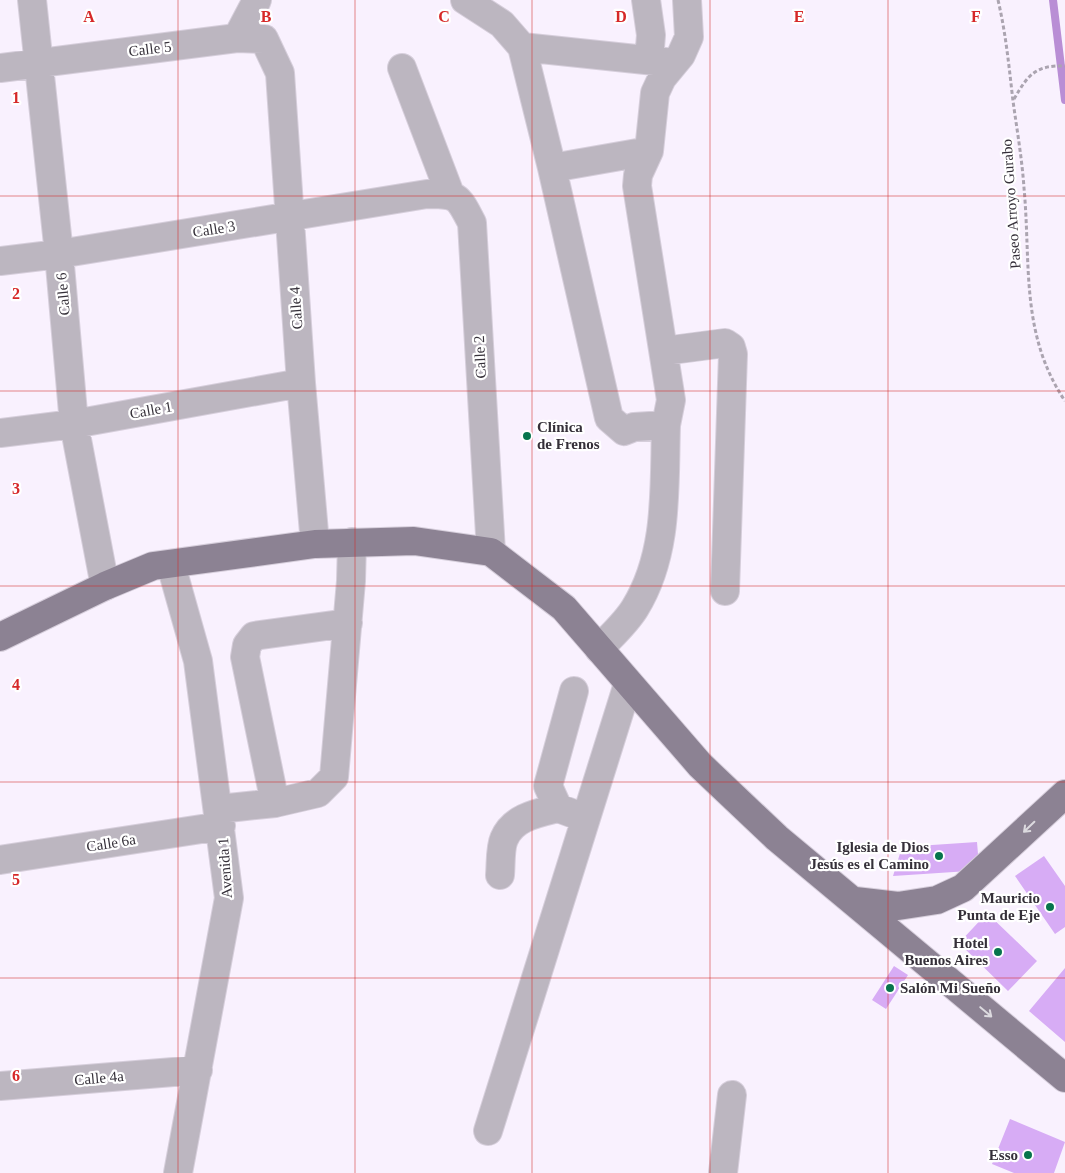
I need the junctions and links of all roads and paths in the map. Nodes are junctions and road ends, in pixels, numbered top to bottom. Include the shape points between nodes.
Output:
1 (32, 0) edge
2 (257, 0) edge
3 (646, 0) edge
4 (687, 0) edge
5 (998, 0) edge
6 (474, 2) edge
7 (237, 38) junction
8 (522, 47) junction
9 (662, 61) junction
10 (38, 62) junction
11 (1065, 66) edge
12 (0, 68) edge
13 (402, 68) dead end
14 (280, 73) joint
15 (1013, 101) junction
16 (648, 151) junction
17 (552, 168) junction
18 (439, 194) junction
19 (290, 216) junction
20 (59, 254) junction
21 (0, 262) edge
22 (664, 351) junction
23 (301, 382) junction
24 (1065, 400) edge
25 (74, 424) junction
26 (666, 425) junction
27 (0, 433) edge
28 (352, 542) junction
29 (315, 544) junction
30 (491, 552) junction
31 (171, 565) junction
32 (105, 586) junction
33 (725, 591) dead end
34 (348, 623) junction
35 (0, 637) edge
36 (599, 649) junction
37 (628, 684) junction
38 (574, 691) dead end
39 (1065, 794) edge
40 (275, 803) junction
41 (558, 808) junction
42 (220, 818) junction
43 (585, 818) junction
44 (0, 860) edge
45 (500, 874) dead end
46 (855, 901) junction
47 (198, 1070) junction
48 (1065, 1078) edge
49 (0, 1086) edge
50 (732, 1095) dead end
51 (488, 1132) dead end
52 (178, 1173) edge
53 (723, 1173) edge

1 - 10 street, Calle 6
2 - 7 street
3 - 9 street via 651,35
4 - 9 street via 689,38
5 - 15 path, Paseo Arroyo Gurabo via 1007,37
6 - 8 street via 502,24
7 - 10 street, Calle 5
7 - 14 street, Calle 5 via 264,39
8 - 9 street
8 - 17 street
9 - 16 street via 662,78 655,94
10 - 12 street, Calle 5
10 - 20 street, Calle 6
11 - 15 path via 1047,66 1028,77
13 - 18 street
14 - 19 street, Calle 4
15 - 24 path, Paseo Arroyo Gurabo via 1024,188 1034,330 1053,382
16 - 17 street
16 - 22 street via 636,186
17 - 26 street via 609,418 624,431 634,427
18 - 19 street, Calle 3
18 - 30 street, Calle 2 via 462,202 472,223
19 - 20 street, Calle 3
19 - 23 street, Calle 4
20 - 21 street, Calle 3
20 - 25 street, Calle 6
22 - 26 street via 670,400
22 - 33 street via 725,343 733,354
23 - 25 street, Calle 1
23 - 29 street, Calle 4
25 - 27 street, Calle 1
25 - 32 street, Calle 6
26 - 36 street via 662,532 653,571 634,609
28 - 29 main road
28 - 30 main road via 414,541
28 - 34 street, Calle 6a
29 - 31 main road
30 - 36 main road via 564,608
31 - 32 main road via 153,566
31 - 42 street, Avenida 1 via 198,661
32 - 35 main road
34 - 40 street, Calle 6a via 334,777 318,793
34 - 40 street via 254,636 247,646 245,657
36 - 37 main road
37 - 43 street
37 - 46 main road via 700,765 777,838
38 - 41 street via 548,786
39 -> 46 main road via 963,888 937,900 898,906
40 - 42 street, Calle 6a
41 - 43 street
41 - 45 street via 530,814 515,824 504,838
42 - 44 street, Calle 6a
42 - 47 street, Avenida 1 via 229,898
43 - 51 street
46 -> 48 main road
47 - 49 street, Calle 4a
47 - 52 street, Avenida 1
50 - 53 street

